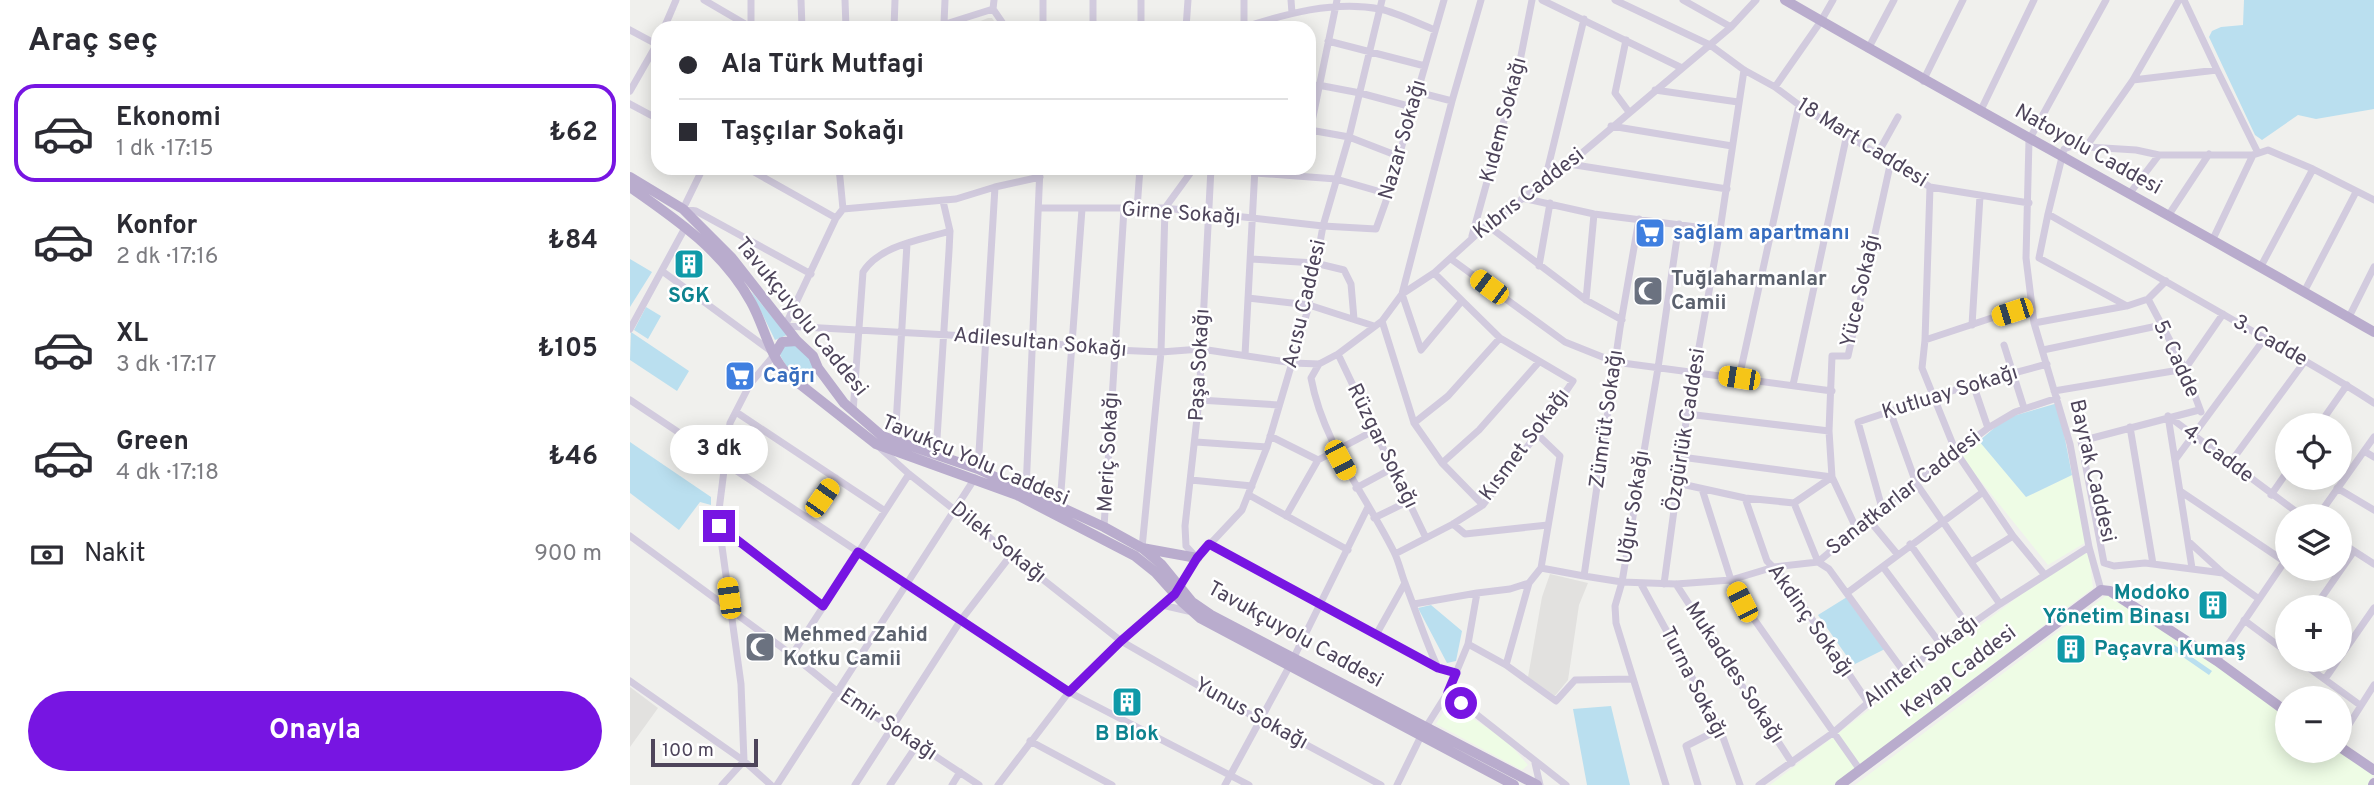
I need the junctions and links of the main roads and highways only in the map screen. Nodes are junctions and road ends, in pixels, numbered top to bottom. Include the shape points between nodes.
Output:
1 (1785, 0) edge
2 (630, 177) edge
3 (630, 187) edge
4 (2374, 332) edge
5 (797, 341) junction
6 (775, 354) junction
7 (818, 368) junction
8 (797, 381) junction
9 (976, 473) junction
10 (1142, 548) junction
11 (1197, 558) road end
12 (1178, 590) junction
13 (1291, 663) junction
14 (2275, 703) edge
15 (1424, 732) junction
16 (2352, 755) edge
17 (2374, 770) edge
18 (1514, 785) edge
19 (1539, 785) edge
20 (1840, 785) edge

1 - 4 main road, Natoyolu Caddesi
2 - 5 main road, Tavukçuyolu Caddesi via 683,209 732,258
3 - 6 main road, Tavukçu Yolu Caddesi via 686,226 728,268 755,309
5 - 6 main road via 782,342
5 - 7 main road, Tavukçuyolu Caddesi
6 - 8 main road, Tavukçu Yolu Caddesi via 781,368
7 - 8 main road via 813,380
7 - 9 main road, Tavukçuyolu Caddesi via 853,412 883,436
8 - 9 main road, Tavukçu Yolu Caddesi via 876,444
9 - 10 main road, Tavukçuyolu Caddesi via 1060,505
9 - 12 main road, Tavukçu Yolu Caddesi via 1135,556
10 - 11 main road
10 - 12 main road, Tavukçuyolu Caddesi via 1161,564
12 - 13 main road, Tavukçuyolu Caddesi via 1199,608
12 - 13 main road, Tavukçu Yolu Caddesi via 1191,611
13 - 15 main road, Tavukçuyolu Caddesi
14 - 20 main road, Keyap Caddesi via 2110,591 2101,590
15 - 18 main road, Tavukçuyolu Caddesi
15 - 19 main road, Tavukçuyolu Caddesi
16 - 17 main road

